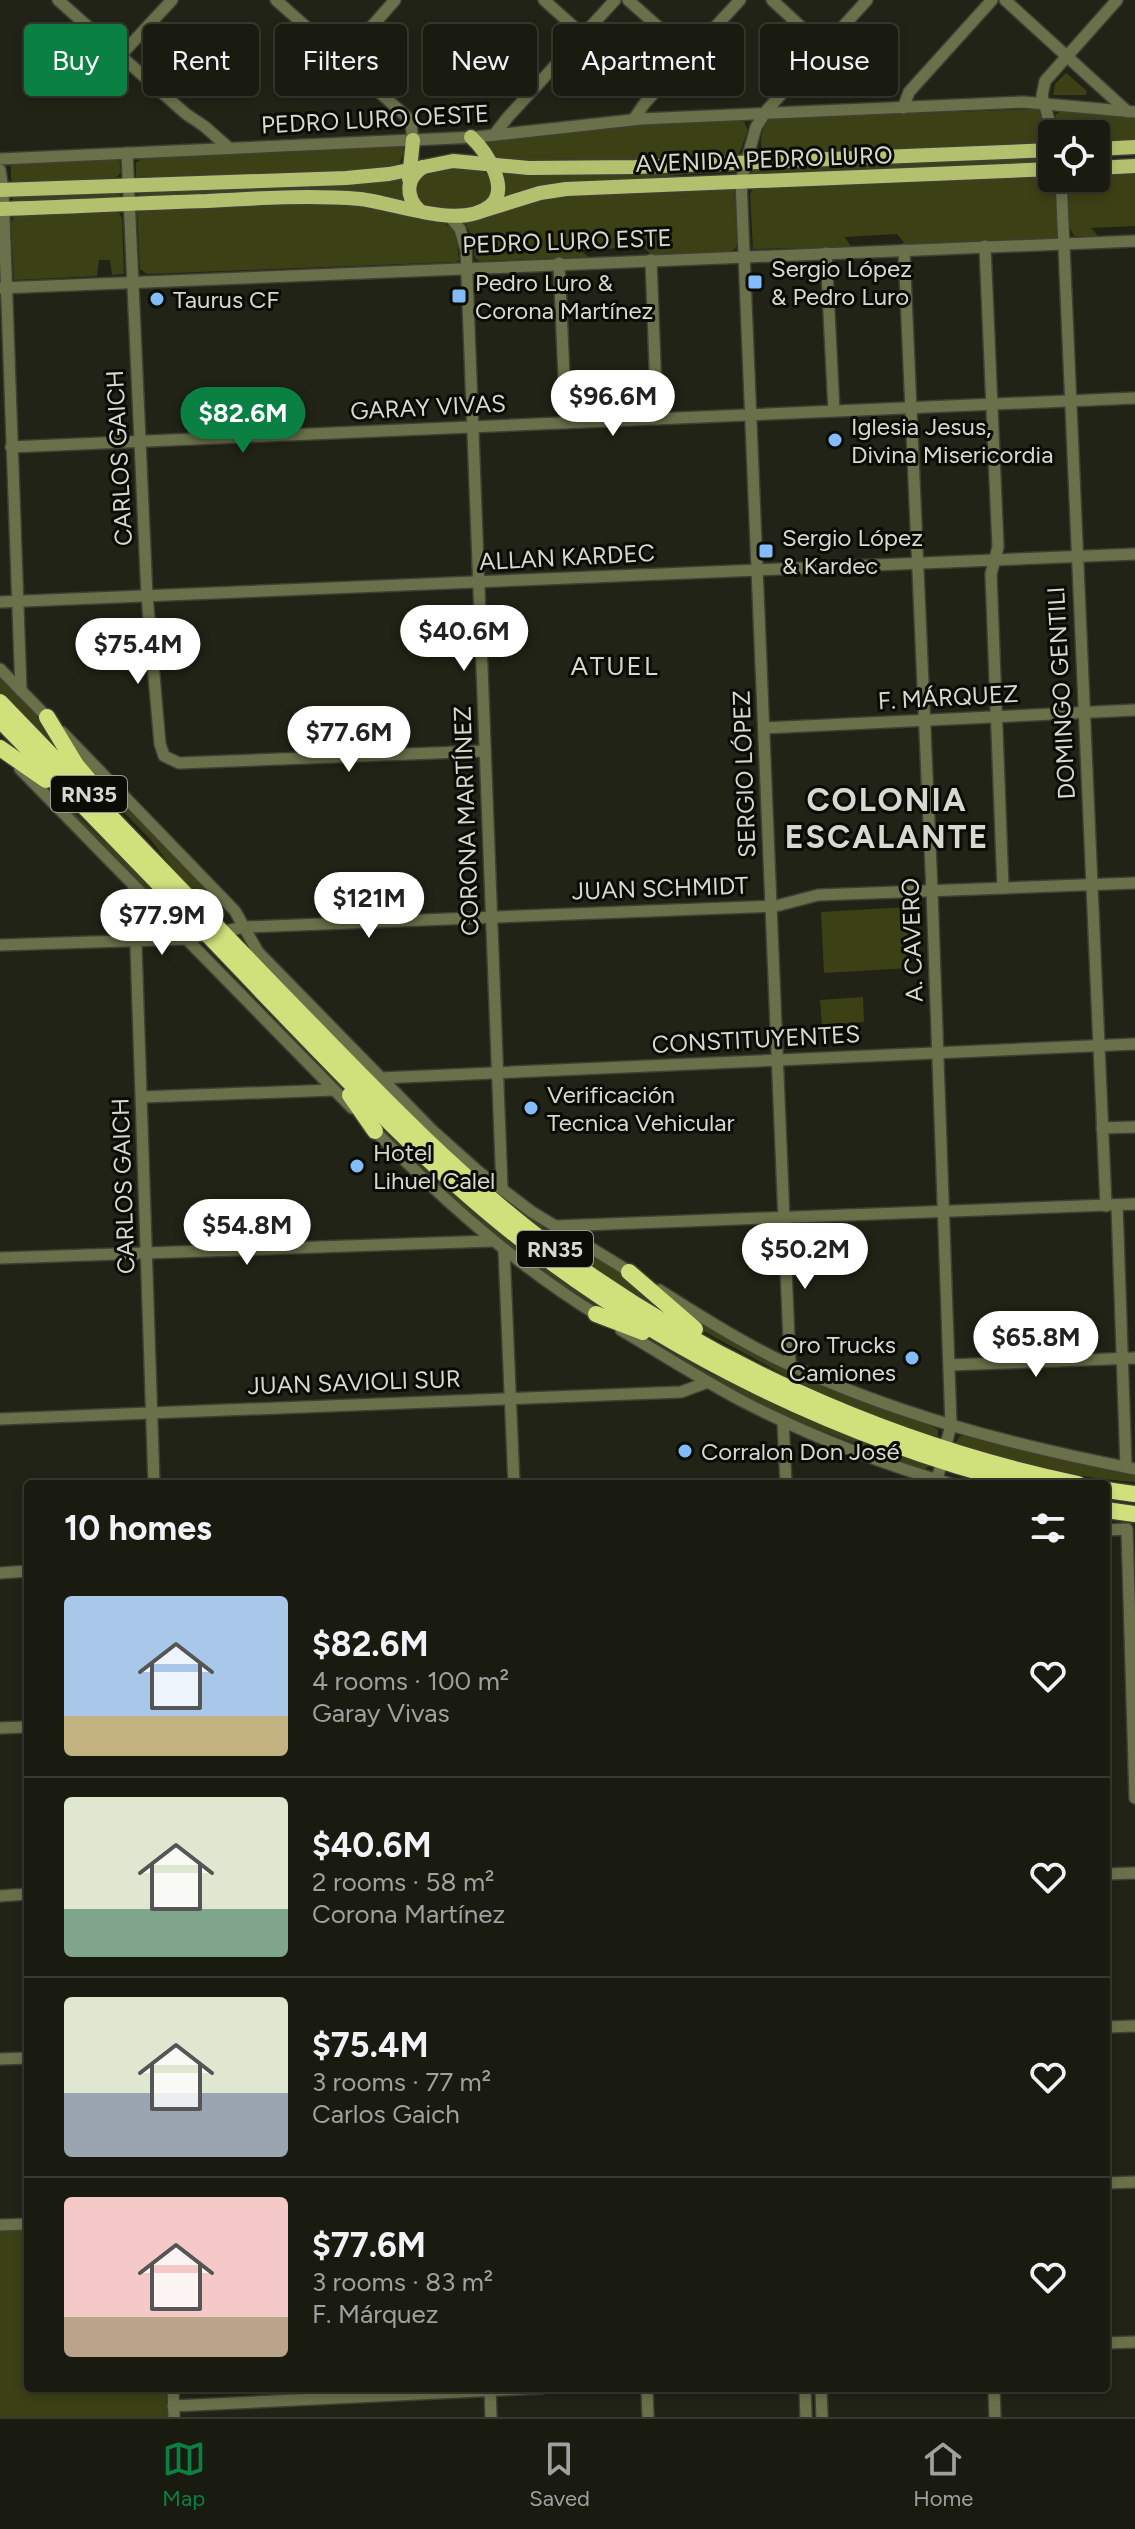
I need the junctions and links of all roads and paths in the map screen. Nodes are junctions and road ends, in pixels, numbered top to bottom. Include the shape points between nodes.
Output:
1 (58, 0) edge
2 (172, 0) edge
3 (276, 0) edge
4 (395, 0) edge
5 (544, 0) edge
6 (615, 0) edge
7 (628, 0) edge
8 (740, 0) edge
9 (772, 0) edge
10 (867, 0) edge
11 (992, 0) edge
12 (1005, 0) edge
13 (1117, 0) edge
14 (85, 24) edge
15 (303, 24) edge
16 (374, 24) edge
17 (571, 24) edge
18 (593, 24) edge
19 (655, 24) edge
20 (718, 24) edge
21 (798, 24) edge
22 (845, 24) edge
23 (127, 48) edge
24 (1066, 55) junction
25 (127, 62) edge
26 (553, 68) edge
27 (384, 96) edge
28 (651, 96) edge
29 (779, 96) edge
30 (1044, 104) junction
31 (903, 108) junction
32 (1132, 112) edge
33 (764, 113) junction
34 (186, 114) junction
35 (745, 114) junction
36 (634, 119) junction
37 (1049, 120) edge
38 (756, 127) junction
39 (494, 135) junction
40 (471, 137) junction
41 (413, 140) junction
42 (1135, 147) edge
43 (229, 148) junction
44 (1110, 148) edge
45 (192, 150) junction
46 (1038, 151) edge
47 (127, 153) junction
48 (0, 159) edge
49 (745, 163) junction
50 (425, 166) junction
51 (1135, 166) edge
52 (488, 167) junction
53 (1110, 167) edge
54 (0, 170) edge
55 (409, 170) junction
56 (1038, 170) edge
57 (741, 181) junction
58 (128, 185) junction
59 (409, 189) junction
60 (2, 190) edge
61 (1062, 192) edge
62 (129, 204) junction
63 (2, 209) edge
64 (419, 210) junction
65 (482, 211) junction
66 (450, 217) junction
67 (1135, 241) edge
68 (1064, 244) junction
69 (985, 246) junction
70 (904, 250) junction
71 (826, 253) junction
72 (744, 256) junction
73 (651, 260) junction
74 (559, 263) junction
75 (466, 267) junction
76 (133, 282) junction
77 (2, 288) edge
78 (1135, 398) edge
79 (1071, 401) junction
80 (991, 405) junction
81 (911, 408) junction
82 (834, 411) junction
83 (751, 415) junction
84 (657, 419) junction
85 (566, 423) junction
86 (472, 427) junction
87 (140, 442) junction
88 (11, 447) junction
89 (1135, 554) edge
90 (1077, 557) junction
91 (995, 560) junction
92 (918, 564) junction
93 (758, 571) junction
94 (478, 583) junction
95 (147, 596) junction
96 (18, 601) junction
97 (0, 602) edge
98 (0, 669) edge
99 (21, 691) junction
100 (0, 702) edge
101 (1135, 710) edge
102 (1084, 712) junction
103 (47, 717) junction
104 (997, 717) junction
105 (0, 720) edge
106 (925, 720) junction
107 (764, 728) junction
108 (0, 748) edge
109 (485, 751) junction
110 (153, 878) junction
111 (1135, 883) edge
112 (1092, 885) junction
113 (134, 886) junction
114 (177, 886) junction
115 (1003, 888) junction
116 (932, 891) junction
117 (771, 906) junction
118 (491, 917) junction
119 (245, 927) junction
120 (215, 934) junction
121 (186, 939) junction
122 (137, 940) junction
123 (0, 945) edge
124 (247, 976) junction
125 (1135, 1044) edge
126 (1099, 1046) junction
127 (938, 1053) junction
128 (778, 1060) junction
129 (497, 1073) junction
130 (380, 1078) junction
131 (334, 1090) junction
132 (142, 1097) junction
133 (1135, 1127) edge
134 (1102, 1128) junction
135 (375, 1131) junction
136 (502, 1189) junction
137 (1135, 1204) edge
138 (1111, 1205) junction
139 (944, 1212) junction
140 (784, 1218) junction
141 (555, 1226) junction
142 (492, 1241) junction
143 (504, 1250) junction
144 (147, 1253) junction
145 (0, 1258) edge
146 (629, 1272) junction
147 (596, 1314) junction
148 (1135, 1358) edge
149 (1122, 1359) junction
150 (790, 1365) junction
151 (949, 1365) junction
152 (740, 1378) junction
153 (708, 1382) junction
154 (806, 1395) junction
155 (510, 1398) junction
156 (151, 1411) junction
157 (0, 1419) edge
158 (783, 1421) junction
159 (951, 1425) junction
160 (944, 1454) junction
161 (1130, 1468) edge
162 (154, 1480) edge
163 (514, 1480) edge
164 (786, 1480) edge
165 (931, 1480) edge
166 (937, 1480) edge
167 (1007, 1480) edge
168 (1060, 1480) edge
169 (1135, 1486) edge
170 (1110, 1489) edge
171 (1110, 1490) edge
172 (1135, 1494) edge
173 (1110, 1503) edge
174 (1135, 1507) edge
175 (1110, 1512) edge
176 (1132, 1525) edge
177 (1110, 1528) edge
178 (24, 1571) edge
179 (0, 1573) edge
180 (24, 1727) edge
181 (0, 1728) edge
182 (1135, 1798) edge
183 (1135, 1873) edge
184 (1110, 1874) edge
185 (24, 1894) edge
186 (0, 1896) edge
187 (1135, 2026) edge
188 (1110, 2027) edge
189 (24, 2058) edge
190 (0, 2059) edge
191 (1135, 2182) edge
192 (1110, 2183) edge
193 (24, 2224) edge
194 (0, 2225) edge
195 (1135, 2342) edge
196 (1110, 2343) edge
197 (447, 2392) edge
198 (490, 2392) edge
199 (647, 2392) edge
200 (805, 2392) edge
201 (821, 2392) edge
202 (994, 2392) edge
203 (173, 2411) edge
204 (491, 2417) edge
205 (648, 2417) edge
206 (806, 2417) edge
207 (822, 2417) edge
208 (995, 2417) edge

1 - 14 street
2 - 23 street
3 - 15 street
4 - 16 street
5 - 17 street
6 - 18 street
7 - 19 street
8 - 20 street
9 - 21 street
10 - 22 street, SERGIO LÓPEZ
11 - 31 street via 908,94
12 - 24 street
13 - 24 street
24 - 30 street via 1045,81
24 - 32 street
25 - 34 street
26 - 39 street
27 - 41 street via 407,117
28 - 36 street
29 - 33 street, SERGIO LÓPEZ
30 - 31 street, PEDRO LURO OESTE
30 - 32 street, PEDRO LURO OESTE
30 - 37 street
31 - 33 street, PEDRO LURO OESTE
33 - 35 street, PEDRO LURO OESTE
33 - 38 street, SERGIO LÓPEZ
34 - 43 street
34 - 45 street via 200,136
35 - 36 street, PEDRO LURO OESTE
35 - 38 street
36 - 39 street, PEDRO LURO OESTE
38 - 49 street, SERGIO LÓPEZ
39 - 40 street, PEDRO LURO OESTE
40 - 41 street, PEDRO LURO OESTE
40 - 52 main road
41 - 43 street, PEDRO LURO OESTE
41 - 55 main road
42 - 44 main road
43 - 45 street, PEDRO LURO OESTE
45 - 47 street, PEDRO LURO OESTE
46 - 49 main road, AVENIDA PEDRO LURO
47 - 48 street, PEDRO LURO OESTE
47 - 58 street, CARLOS GAICH
49 - 52 main road, AVENIDA PEDRO LURO
49 - 57 street, SERGIO LÓPEZ
50 - 52 main road, AVENIDA PEDRO LURO via 453,161
50 - 55 main road, AVENIDA PEDRO LURO
50 - 59 main road via 413,175
51 - 53 main road
52 - 65 main road via 499,186 498,196
54 - 60 street
55 - 58 main road, AVENIDA PEDRO LURO via 346,178
55 - 59 main road
56 - 57 main road, AVENIDA PEDRO LURO
57 - 65 main road, AVENIDA PEDRO LURO via 561,189
57 - 72 street, SERGIO LÓPEZ
58 - 60 main road, AVENIDA PEDRO LURO
58 - 62 street, CARLOS GAICH
59 - 64 main road
60 - 63 street
61 - 68 street, DOMINGO GENTILI
62 - 63 main road, AVENIDA PEDRO LURO
62 - 64 main road, AVENIDA PEDRO LURO via 335,198
62 - 76 street, CARLOS GAICH
63 - 77 street
64 - 66 main road, AVENIDA PEDRO LURO
65 - 66 main road, AVENIDA PEDRO LURO
66 - 75 street, CORONA MARTÍNEZ via 462,232
67 - 68 street, PEDRO LURO ESTE
68 - 69 street, PEDRO LURO ESTE
68 - 79 street, DOMINGO GENTILI
69 - 70 street, PEDRO LURO ESTE
69 - 80 street
70 - 71 street, PEDRO LURO ESTE
70 - 81 street, A. CAVERO
71 - 72 street, PEDRO LURO ESTE
71 - 82 street
72 - 73 street, PEDRO LURO ESTE
72 - 83 street, SERGIO LÓPEZ
73 - 74 street, PEDRO LURO ESTE
73 - 84 street
74 - 75 street, PEDRO LURO ESTE
74 - 85 street
75 - 76 street, PEDRO LURO ESTE
75 - 86 street, CORONA MARTÍNEZ
76 - 77 street, PEDRO LURO ESTE
76 - 87 street, CARLOS GAICH
77 - 88 street
78 - 79 street, GARAY VIVAS
79 - 80 street, GARAY VIVAS
79 - 90 street, DOMINGO GENTILI
80 - 81 street, GARAY VIVAS
80 - 91 street
81 - 82 street, GARAY VIVAS
81 - 92 street, A. CAVERO
82 - 83 street, GARAY VIVAS
83 - 84 street, GARAY VIVAS
83 - 93 street, SERGIO LÓPEZ
84 - 85 street, GARAY VIVAS
85 - 86 street, GARAY VIVAS
86 - 87 street, GARAY VIVAS
86 - 94 street, CORONA MARTÍNEZ
87 - 88 street, GARAY VIVAS
87 - 95 street, CARLOS GAICH
88 - 96 street
89 - 90 street, ALLAN KARDEC
90 - 91 street, ALLAN KARDEC
90 - 102 street, DOMINGO GENTILI
91 - 92 street, ALLAN KARDEC
91 - 104 street via 991,570
92 - 93 street, ALLAN KARDEC
92 - 106 street, A. CAVERO
93 - 94 street, ALLAN KARDEC
93 - 107 street, SERGIO LÓPEZ
94 - 95 street, ALLAN KARDEC
94 - 109 street, CORONA MARTÍNEZ
95 - 96 street, ALLAN KARDEC
95 - 109 street, CARLOS GAICH via 160,744 166,759 183,763
96 - 97 street, ALLAN KARDEC
96 - 99 street
98 - 99 street
99 - 103 street
100 - 114 highway, RN35
101 - 102 street, F. MÁRQUEZ
102 - 104 street, F. MÁRQUEZ
102 - 112 street, DOMINGO GENTILI
103 - 114 highway via 79,769 151,847
103 - 119 street
104 - 106 street, F. MÁRQUEZ
104 - 115 street
105 - 110 highway, RN35
106 - 107 street, F. MÁRQUEZ
106 - 116 street, A. CAVERO
107 - 117 street, SERGIO LÓPEZ
108 - 110 highway via 40,774
108 - 113 street
109 - 118 street, CORONA MARTÍNEZ
110 - 120 highway, RN35
111 - 112 street, JUAN SCHMIDT
112 - 115 street, JUAN SCHMIDT
112 - 126 street, DOMINGO GENTILI
113 - 121 street
113 - 122 street, CARLOS GAICH
114 - 120 highway, RN35
115 - 116 street, JUAN SCHMIDT
116 - 117 street, JUAN SCHMIDT via 818,895
116 - 127 street, A. CAVERO
117 - 118 street, JUAN SCHMIDT
117 - 128 street, SERGIO LÓPEZ
118 - 119 street, JUAN SCHMIDT
118 - 129 street, CORONA MARTÍNEZ
119 - 120 street, JUAN SCHMIDT
119 - 130 street via 258,952
120 - 121 street, JUAN SCHMIDT
120 - 124 highway, RN35
120 - 154 highway, RN35 via 401,1117 512,1216 628,1298 720,1353
121 - 122 street, JUAN SCHMIDT
121 - 131 street
122 - 123 street, JUAN SCHMIDT
122 - 132 street, CARLOS GAICH
124 - 135 highway via 280,1023 351,1097
124 - 152 highway, RN35 via 405,1139 516,1235 612,1303
125 - 126 street, CONSTITUYENTES
126 - 127 street, CONSTITUYENTES
126 - 134 street, DOMINGO GENTILI
127 - 128 street, CONSTITUYENTES
127 - 139 street, A. CAVERO
128 - 129 street, CONSTITUYENTES
128 - 140 street, SERGIO LÓPEZ
129 - 130 street, CONSTITUYENTES
129 - 136 street, CORONA MARTÍNEZ
130 - 136 street via 455,1152
131 - 132 street
131 - 135 street
132 - 144 street, CARLOS GAICH
133 - 134 street
134 - 138 street, DOMINGO GENTILI
135 - 142 street
136 - 141 street
137 - 138 street
138 - 139 street
138 - 149 street, DOMINGO GENTILI
139 - 140 street
139 - 151 street, A. CAVERO
140 - 141 street
140 - 150 street, SERGIO LÓPEZ
141 - 146 street
142 - 143 street
142 - 144 street
143 - 147 street
143 - 155 street
144 - 145 street
144 - 156 street, CARLOS GAICH
146 - 150 street
146 - 154 highway via 698,1332
147 - 152 highway
147 - 153 street
148 - 149 street
149 - 151 street
149 - 161 street, DOMINGO GENTILI
150 - 159 street
151 - 159 street, A. CAVERO
152 - 160 highway, RN35 via 844,1425
153 - 155 street, JUAN SAVIOLI SUR via 684,1392
153 - 158 street
154 - 160 highway, RN35
155 - 156 street, JUAN SAVIOLI SUR
155 - 163 street
156 - 157 street, JUAN SAVIOLI SUR
156 - 162 street, CARLOS GAICH
158 - 164 street
158 - 165 street
159 - 160 street, A. CAVERO
159 - 161 street
160 - 166 street, A. CAVERO
160 - 167 highway, RN35
160 - 168 highway, RN35
169 - 170 highway
171 - 172 highway
173 - 174 highway
175 - 176 highway
176 - 177 street
176 - 182 street
178 - 179 street
180 - 181 street
183 - 184 street
185 - 186 street
187 - 188 street
189 - 190 street
191 - 192 street
193 - 194 street
195 - 196 street
197 - 203 street
198 - 204 street
199 - 205 street
200 - 206 street
201 - 207 street
202 - 208 street

